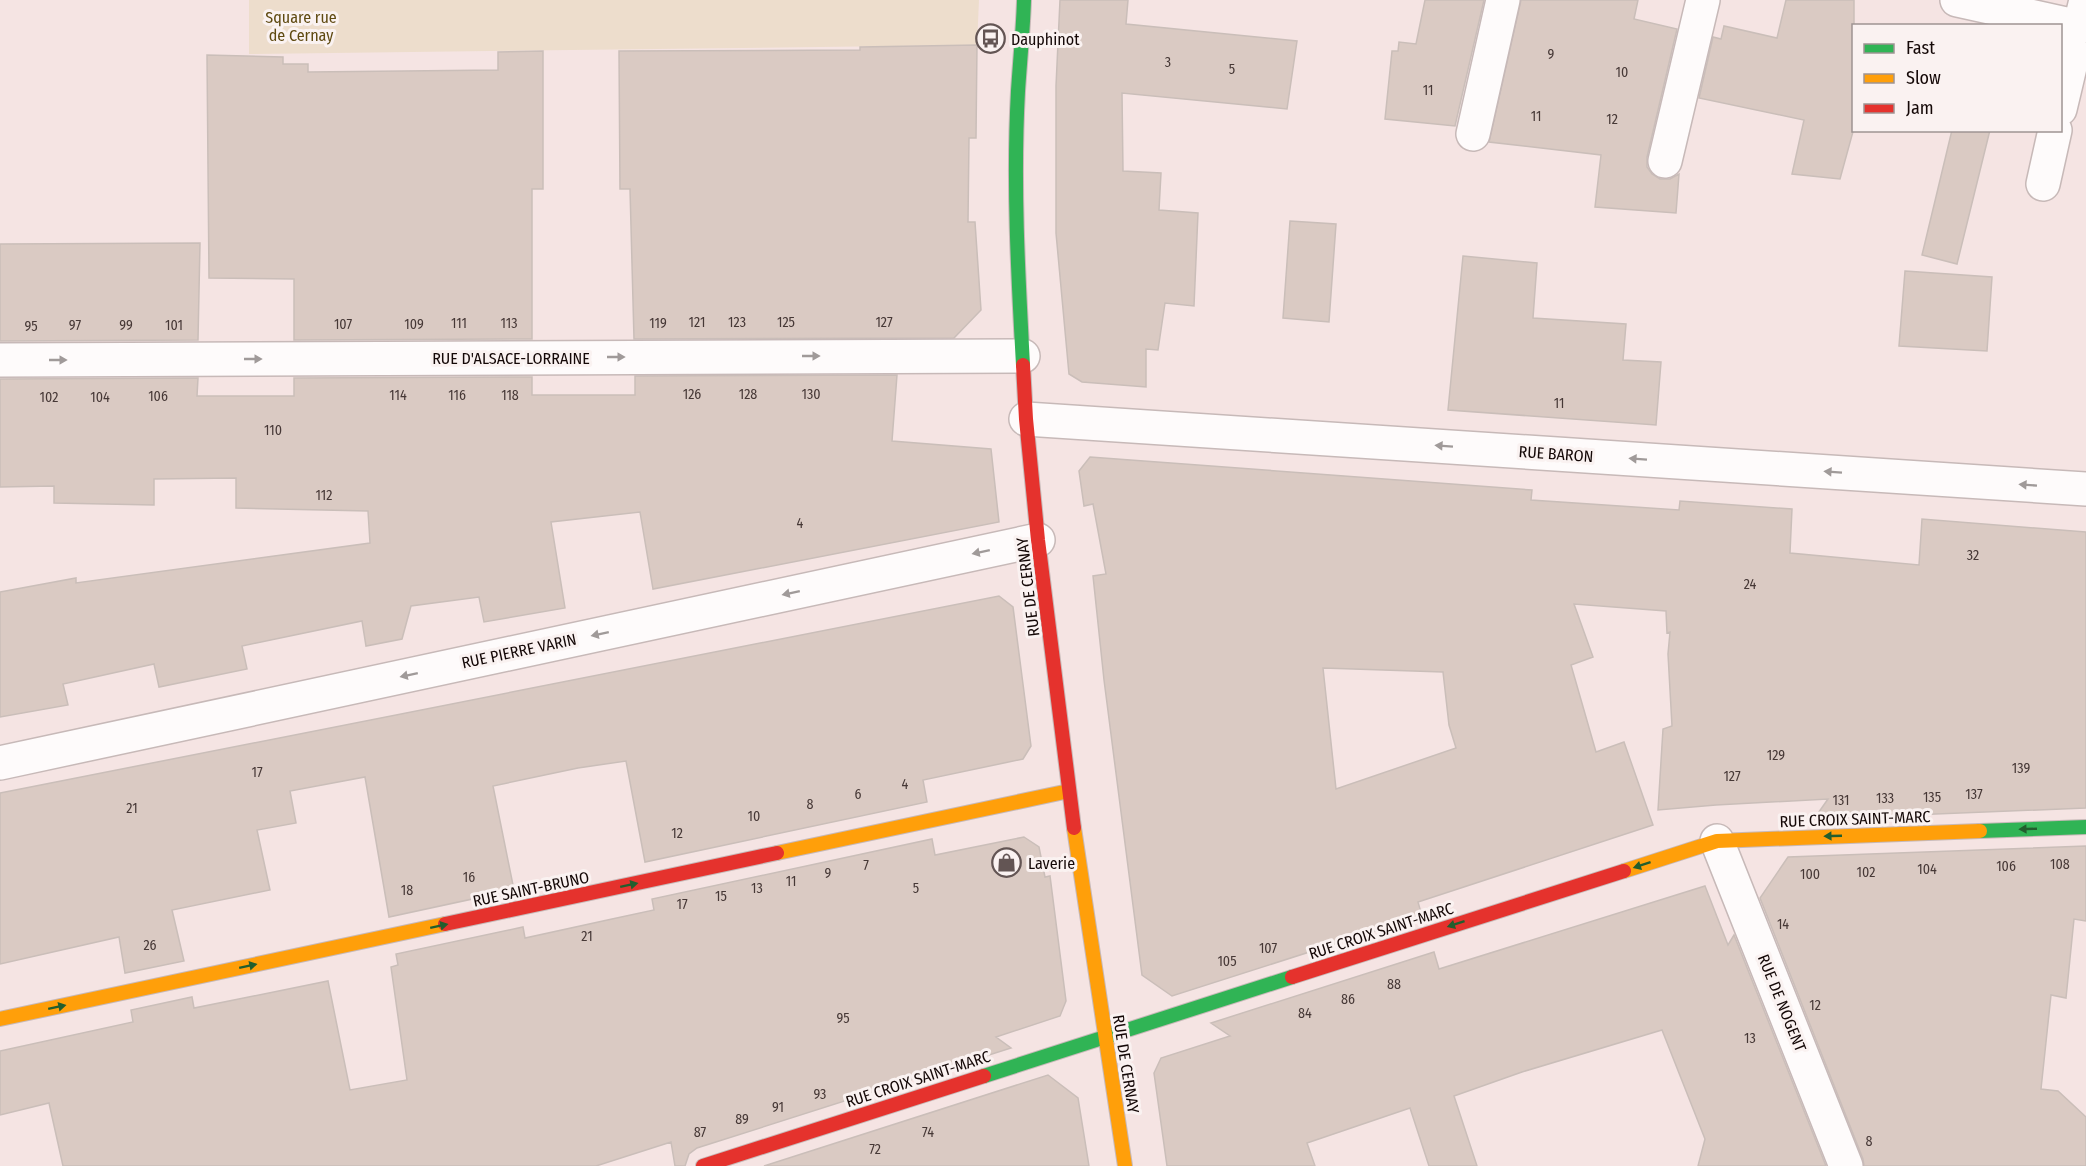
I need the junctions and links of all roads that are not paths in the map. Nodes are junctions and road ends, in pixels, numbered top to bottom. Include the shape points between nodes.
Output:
1 (1024, 0) edge
2 (1503, 0) edge
3 (1703, 0) edge
4 (1957, 0) edge
5 (2084, 18) edge
6 (2062, 105) edge
7 (2055, 132) edge
8 (1473, 134) dead end
9 (1665, 161) dead end
10 (2043, 184) dead end
11 (1023, 356) junction
12 (0, 360) edge
13 (1026, 418) junction
14 (2086, 489) edge
15 (1038, 540) junction
16 (0, 762) edge
17 (1069, 791) junction
18 (2086, 826) edge
19 (1717, 841) junction
20 (0, 1019) edge
21 (1105, 1036) junction
22 (703, 1166) edge
23 (1125, 1166) edge
24 (1846, 1166) edge

1 - 11 street, RUE DE CERNAY via 1016,231
2 - 8 street
3 - 9 street
4 - 5 street
5 - 6 street
7 - 10 street
12 -> 11 street, RUE D'ALSACE-LORRAINE
11 - 13 street, RUE DE CERNAY
14 -> 13 street, RUE BARON
13 - 15 street, RUE DE CERNAY
15 -> 16 street, RUE PIERRE VARIN
15 - 17 street, RUE DE CERNAY
20 -> 17 street, RUE SAINT-BRUNO
17 - 21 street, RUE DE CERNAY
18 -> 19 street, RUE CROIX SAINT-MARC
19 -> 21 street, RUE CROIX SAINT-MARC
19 - 24 street, RUE DE NOGENT
21 - 22 street, RUE CROIX SAINT-MARC
21 - 23 street, RUE DE CERNAY

